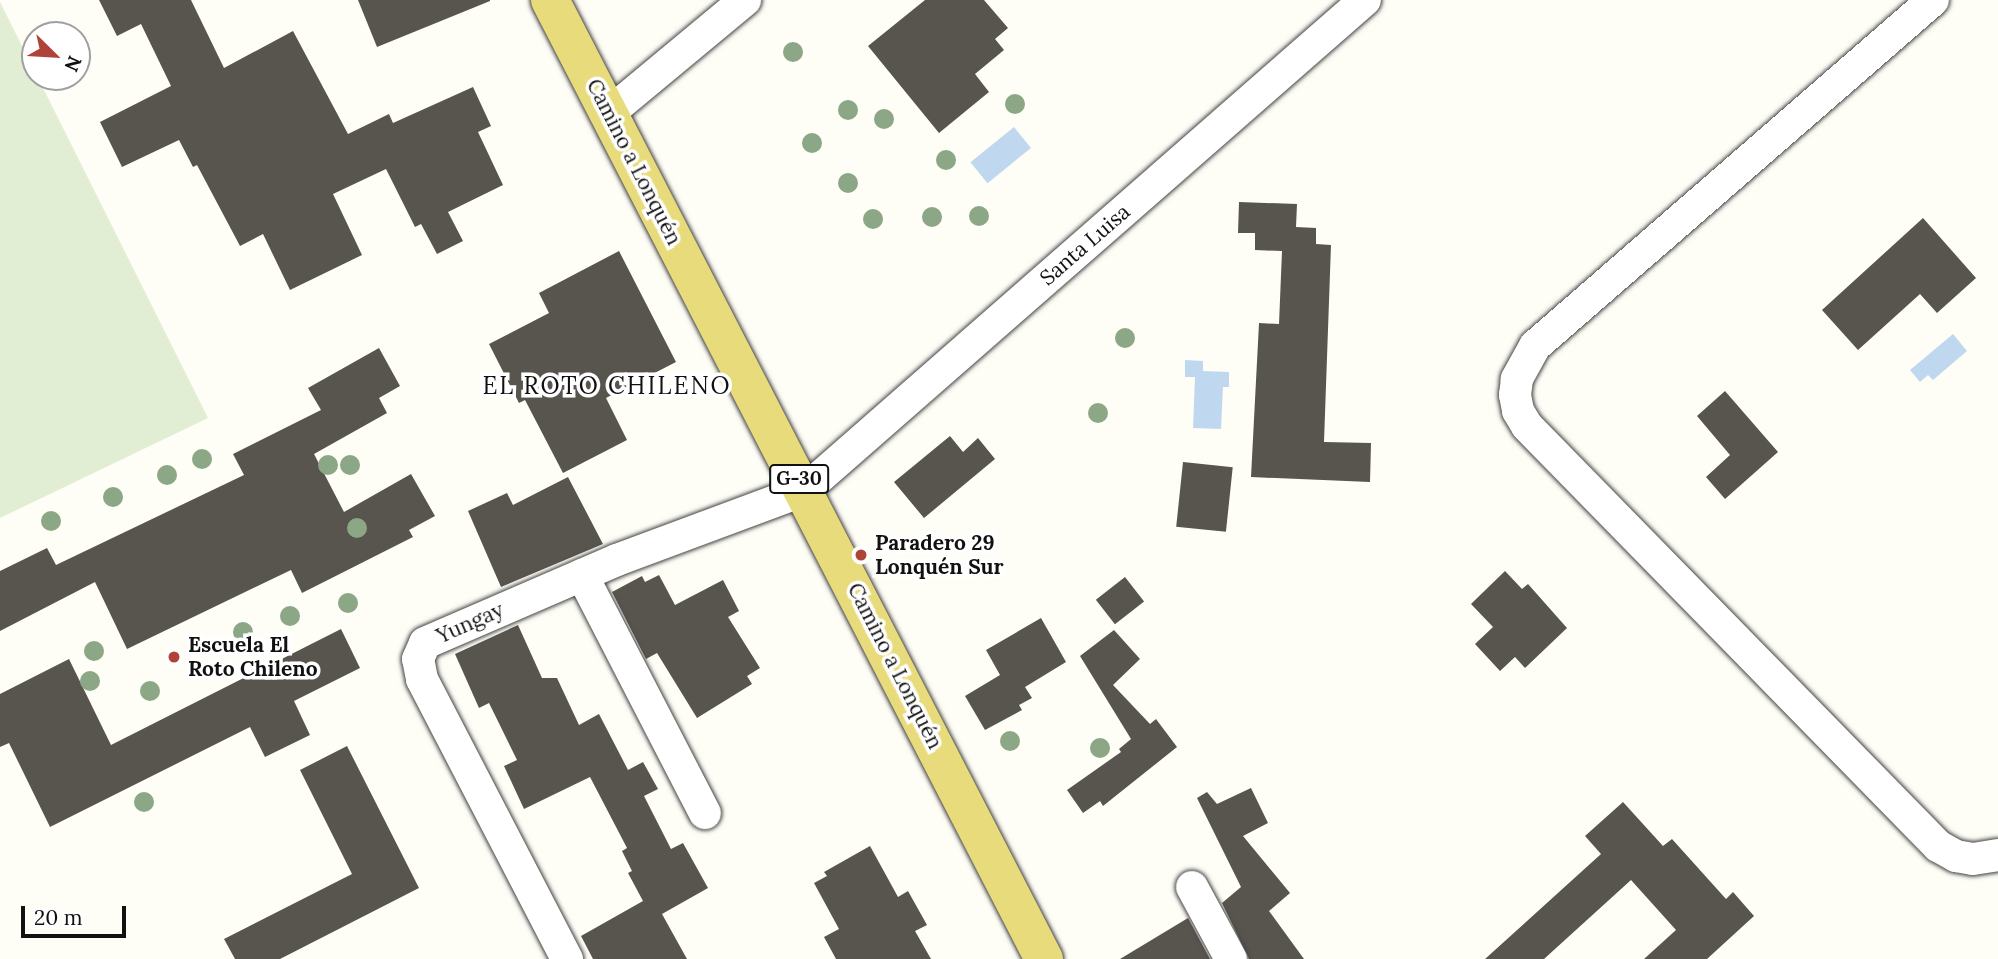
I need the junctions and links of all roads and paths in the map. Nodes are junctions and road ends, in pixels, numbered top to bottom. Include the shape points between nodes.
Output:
1 (550, 0) edge
2 (745, 0) edge
3 (1365, 0) edge
4 (1933, 0) edge
5 (609, 113) junction
6 (805, 490) junction
7 (582, 575) junction
8 (705, 813) dead end
9 (1998, 855) edge
10 (1192, 887) dead end
11 (567, 959) edge
12 (1044, 959) edge
13 (1231, 959) edge

1 - 5 main road, Camino a Lonquén / G-30
2 - 5 street
3 - 6 street, Santa Luisa
4 - 9 street via 1535,346 1521,370 1515,395 1527,426 1938,846 1973,859
5 - 6 main road, Camino a Lonquén / G-30
6 - 7 street, Yungay
6 - 12 main road, Camino a Lonquén / G-30
7 - 8 street
7 - 11 street, Yungay via 430,639 421,650 418,669
10 - 13 street

